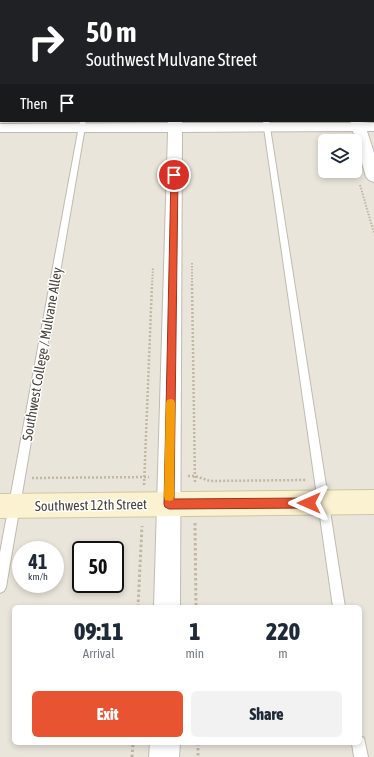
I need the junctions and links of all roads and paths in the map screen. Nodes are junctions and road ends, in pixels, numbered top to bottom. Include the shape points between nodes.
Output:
1 (82, 124) edge
2 (175, 124) edge
3 (267, 124) edge
4 (358, 124) edge
5 (374, 127) edge
6 (0, 128) edge
7 (374, 177) edge
8 (359, 182) dead end
9 (374, 234) edge
10 (192, 262) dead end
11 (154, 263) dead end
12 (324, 502) junction
13 (374, 502) edge
14 (143, 504) junction
15 (169, 504) junction
16 (195, 504) junction
17 (7, 506) edge
18 (0, 587) edge
19 (138, 605) edge
20 (167, 605) edge
21 (196, 605) edge
22 (339, 605) edge
23 (133, 745) edge
24 (165, 745) edge
25 (198, 745) edge
26 (359, 745) edge
27 (132, 757) edge
28 (164, 757) edge
29 (198, 757) edge
30 (361, 757) edge

1 - 2 street
1 - 6 street
1 - 17 lane, Southwest College / Mulvane Alley
2 - 3 street
2 - 15 street
3 - 4 street
3 - 12 lane
4 - 5 street
4 - 7 street
8 - 9 path
10 - 16 path
11 - 14 path
12 - 13 main road, Southwest 12th Street
12 - 16 main road, Southwest 12th Street
12 - 22 lane
14 - 15 main road, Southwest 12th Street
14 - 17 main road, Southwest 12th Street
14 - 19 path
15 - 16 main road, Southwest 12th Street
15 - 20 street
16 - 21 path
17 - 18 lane, Southwest College / Mulvane Alley
23 - 27 path
24 - 28 street
25 - 29 path
26 - 30 lane

